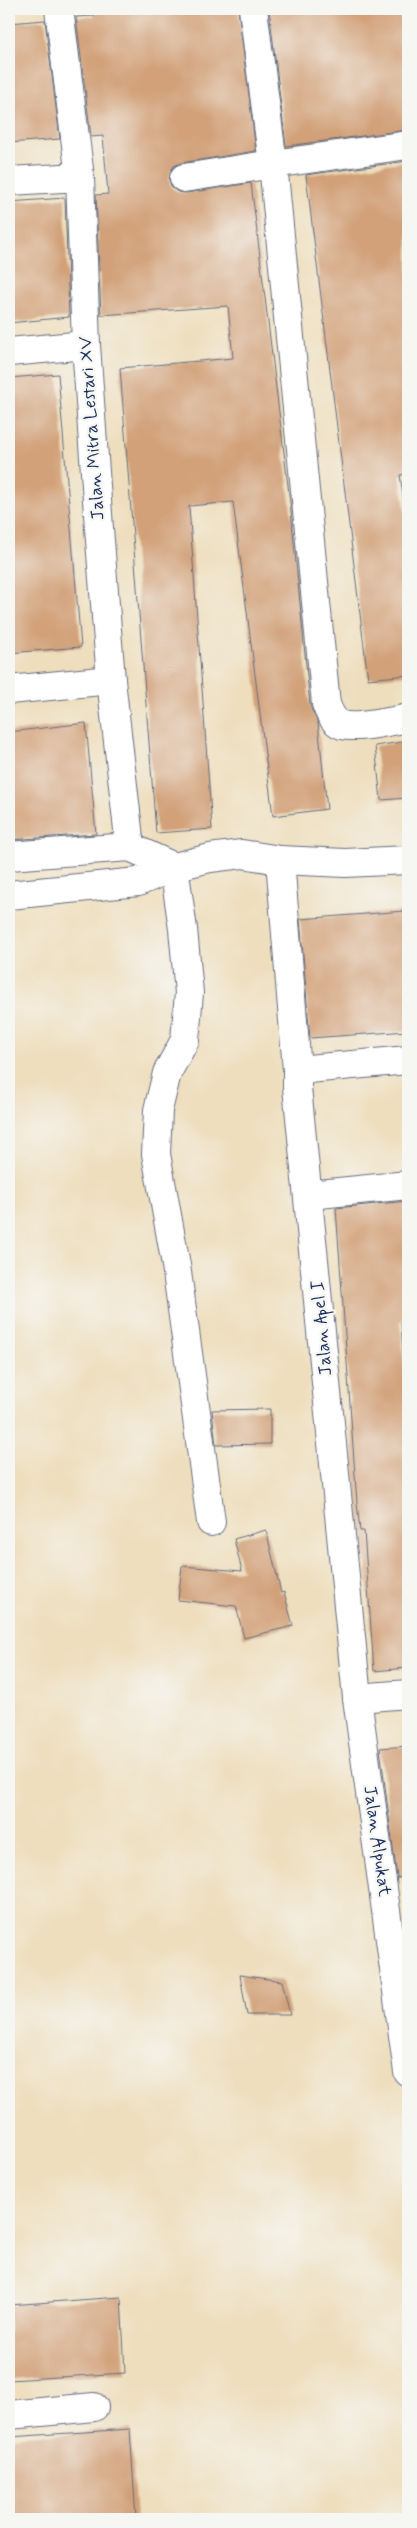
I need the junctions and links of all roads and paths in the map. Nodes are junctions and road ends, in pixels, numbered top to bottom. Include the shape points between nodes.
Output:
1 (59, 9) edge
2 (253, 9) edge
3 (408, 145) edge
4 (273, 164) junction
5 (80, 176) junction
6 (184, 178) dead end
7 (9, 181) edge
8 (86, 345) junction
9 (9, 352) edge
10 (111, 680) junction
11 (9, 690) edge
12 (408, 718) edge
13 (130, 847) junction
14 (9, 856) edge
15 (280, 860) junction
16 (408, 860) edge
17 (174, 867) junction
18 (9, 894) edge
19 (408, 1060) edge
20 (297, 1070) junction
21 (408, 1185) edge
22 (309, 1195) junction
23 (211, 1522) dead end
24 (408, 1694) edge
25 (357, 1698) junction
26 (408, 2072) edge
27 (94, 2407) dead end
28 (9, 2415) edge

1 - 5 street, Jalan Mitra Lestari XV
2 - 4 street
3 - 4 street
4 - 6 street
4 - 12 street via 326,704 334,720 343,725 378,724
5 - 7 street
5 - 8 street, Jalan Mitra Lestari XV
8 - 9 street
8 - 10 street, Jalan Mitra Lestari XV
10 - 11 street
10 - 13 street, Jalan Mitra Lestari XV
13 - 14 street
13 - 17 street
15 - 16 street via 345,863
15 - 17 street via 242,854
15 - 20 street, Jalan Apel I
17 - 18 street via 138,882
17 - 23 street via 188,993 185,1040 167,1073 158,1110 156,1154 176,1265
19 - 20 street
20 - 22 street, Jalan Apel I
21 - 22 street
22 - 25 street, Jalan Apel I
24 - 25 street
25 - 26 street, Jalan Alpukat
27 - 28 street

